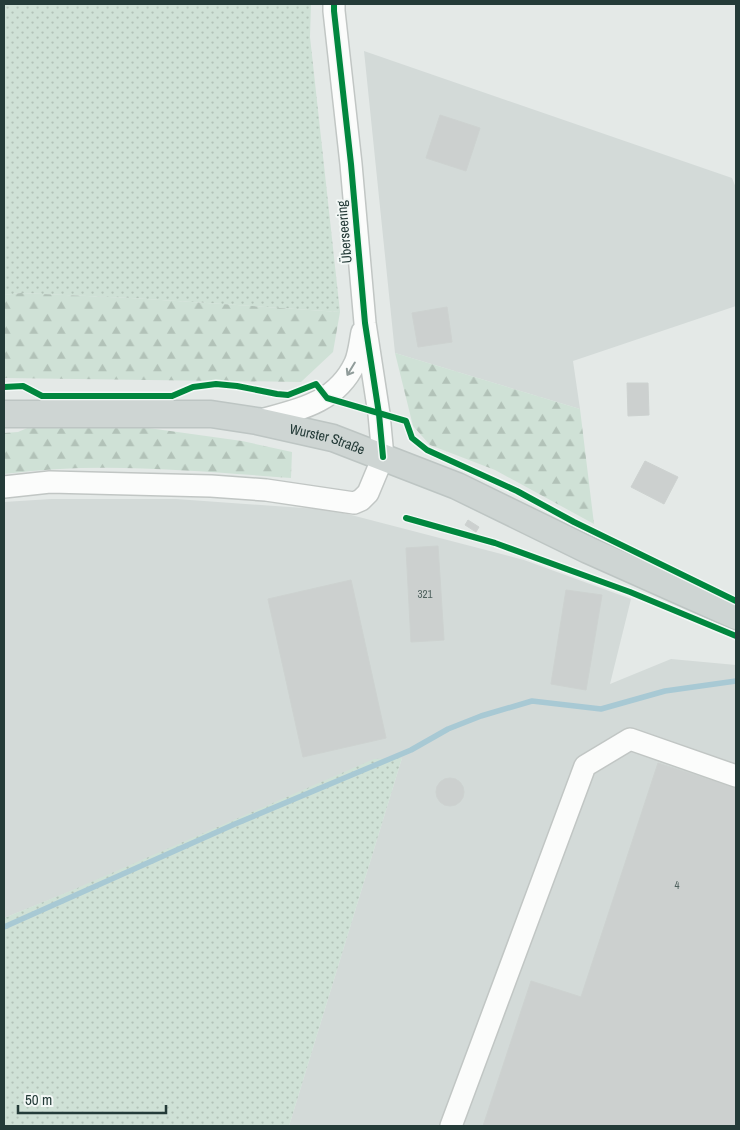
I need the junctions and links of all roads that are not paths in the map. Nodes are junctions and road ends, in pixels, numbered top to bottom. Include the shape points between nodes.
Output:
1 (334, 4) edge
2 (364, 322) junction
3 (4, 414) edge
4 (257, 421) junction
5 (383, 458) junction
6 (4, 487) edge
7 (736, 616) edge
8 (736, 776) edge
9 (451, 1126) edge

1 - 2 street, Überseering
2 -> 4 street, Überseering via 355,362 342,383 327,398
2 - 5 street, Überseering via 380,414
3 - 4 main road, Wurster Straße via 211,414
4 - 5 main road, Wurster Straße via 333,438
5 - 6 street via 368,493 354,503 266,490 201,486 50,482
5 - 7 main road, Wurster Straße via 457,486 588,550
8 - 9 street via 630,739 585,766

